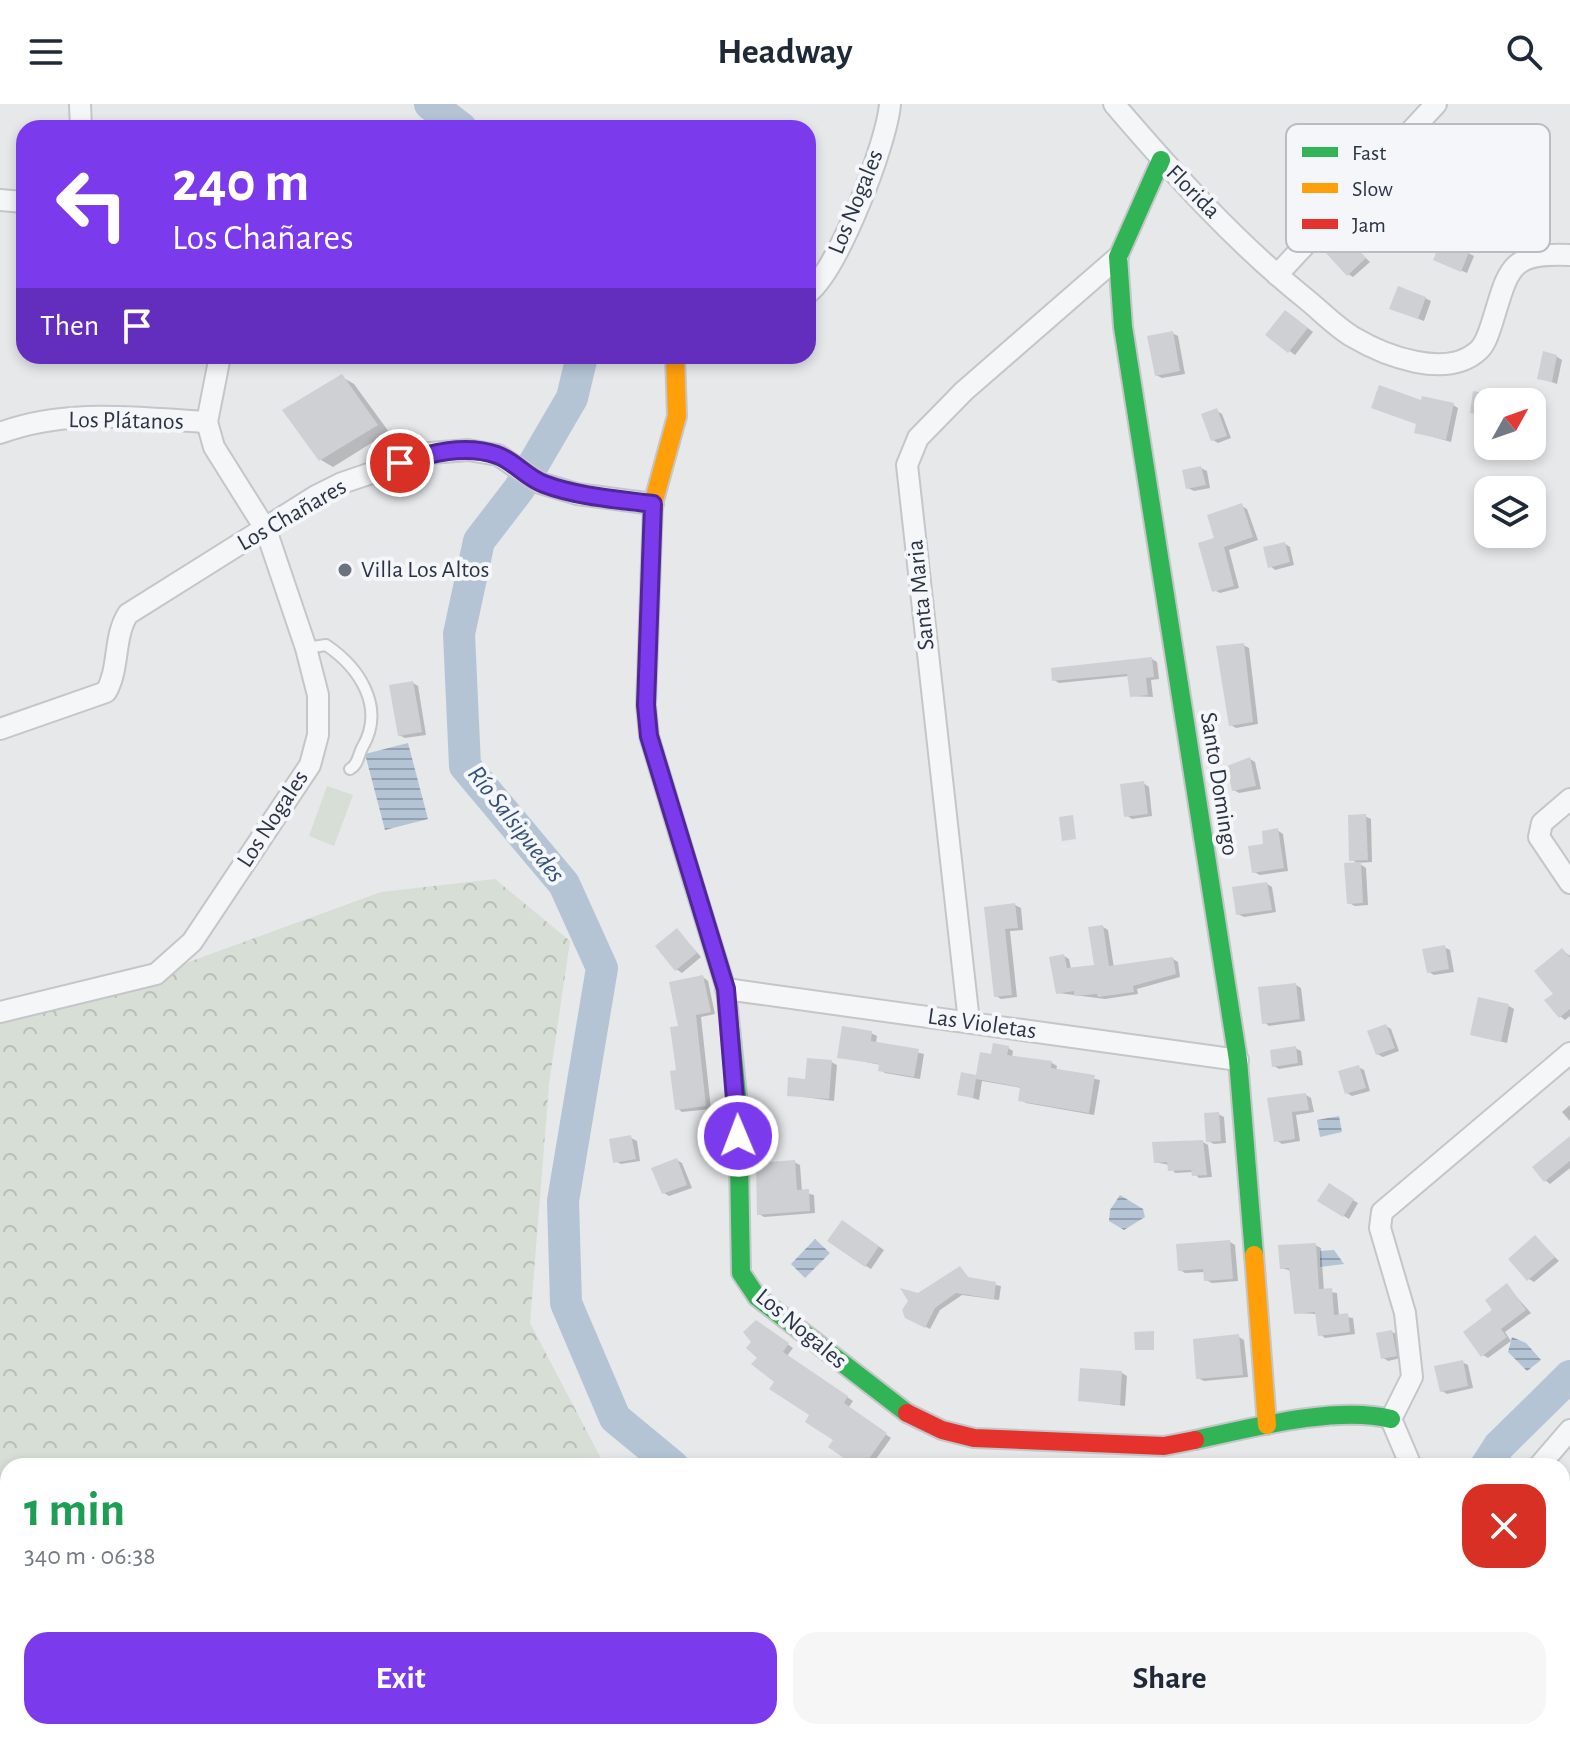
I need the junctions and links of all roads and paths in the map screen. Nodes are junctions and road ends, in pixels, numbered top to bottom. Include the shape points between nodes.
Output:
1 (890, 104) edge
2 (1114, 104) edge
3 (1436, 104) edge
4 (1417, 124) edge
5 (1161, 160) junction
6 (1298, 252) edge
7 (1570, 255) edge
8 (1118, 257) junction
9 (1277, 275) junction
10 (816, 284) edge
11 (218, 364) edge
12 (675, 364) edge
13 (207, 422) junction
14 (0, 433) edge
15 (653, 504) junction
16 (266, 530) junction
17 (306, 648) junction
18 (0, 729) edge
19 (350, 769) dead end
20 (1570, 799) edge
21 (1570, 883) edge
22 (726, 989) junction
23 (0, 1012) edge
24 (969, 1022) junction
25 (1570, 1053) edge
26 (1238, 1060) junction
27 (1391, 1419) junction
28 (1267, 1425) junction
29 (1570, 1430) edge
30 (1408, 1458) edge
31 (1546, 1458) edge

1 - 10 street, Los Nogales via 850,229
2 - 5 street, Florida
3 - 4 street
5 - 8 street, Santo Domingo
5 - 9 street, Florida
6 - 9 street
7 - 9 street, Florida via 1540,253 1509,269 1479,350 1445,363 1408,360 1352,337
8 - 24 street, Santa Maria via 964,391 918,438 907,465
8 - 26 street, Santo Domingo via 1123,327
11 - 13 street
12 - 15 street, Los Nogales via 677,416
13 - 14 street, Los Plátanos via 89,415 24,424
13 - 16 street, Los Nogales via 214,447
15 - 16 street, Los Chañares via 577,494 540,483 498,455 468,450 430,453 342,483
15 - 22 street, Los Nogales via 649,736
16 - 17 street, Los Nogales
16 - 18 street, Los Chañares via 128,614 121,624 113,680 106,692
17 - 19 lane via 326,645 342,656 371,701 368,739
17 - 23 street, Los Nogales via 318,695 318,735 310,765 192,942 156,974
20 - 21 street via 1542,823 1539,837
22 - 24 street, Las Violetas
22 - 28 street, Los Nogales via 738,1105 741,1273 757,1297 829,1356 908,1414 974,1438 1164,1446
24 - 26 street, Las Violetas
25 - 27 street via 1382,1212 1380,1228 1405,1313 1412,1377
26 - 28 street, Santo Domingo
27 - 28 street, Los Nogales via 1368,1413
27 - 30 street
29 - 31 street

